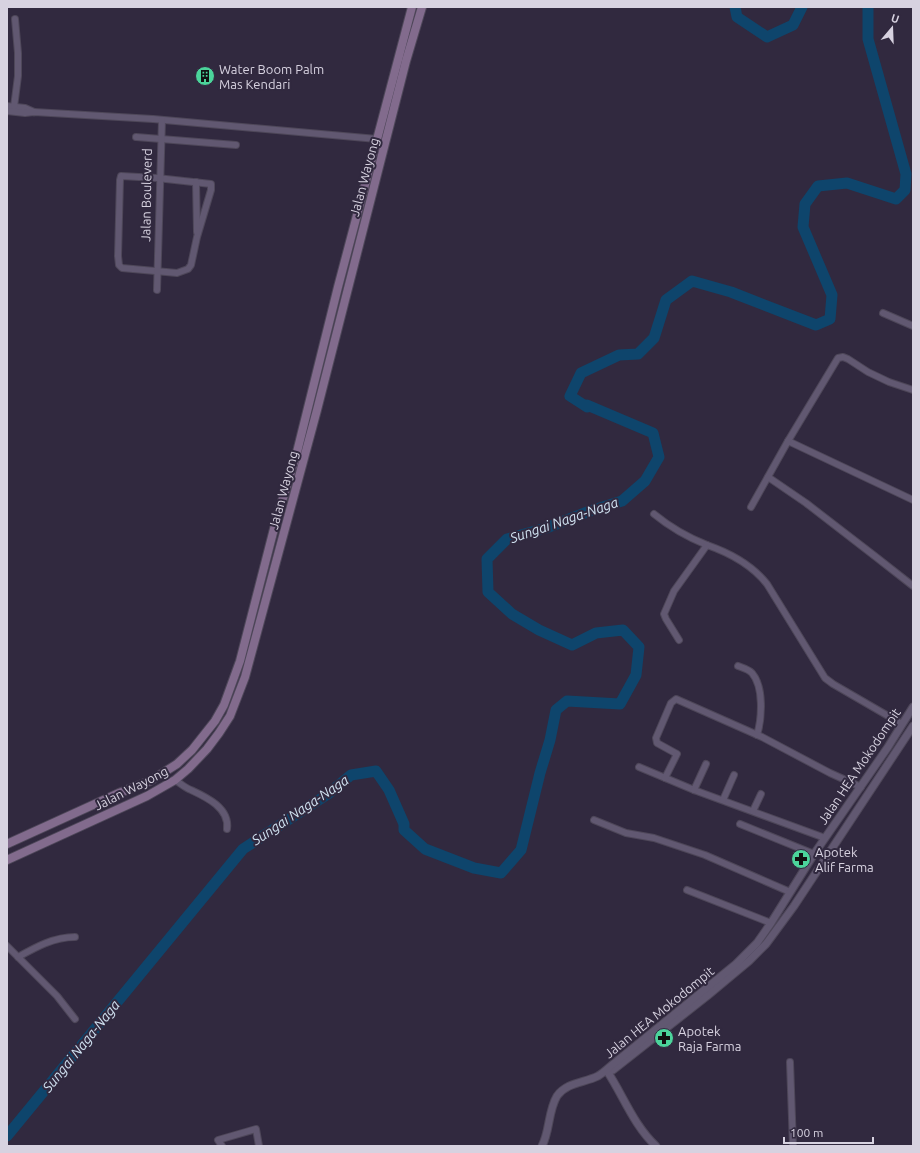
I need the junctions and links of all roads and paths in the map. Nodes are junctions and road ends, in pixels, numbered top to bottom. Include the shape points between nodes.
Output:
1 (412, 7) edge
2 (422, 7) edge
3 (15, 19) dead end
4 (7, 106) edge
5 (14, 107) junction
6 (7, 111) edge
7 (34, 112) junction
8 (160, 119) junction
9 (136, 137) dead end
10 (160, 139) junction
11 (377, 139) junction
12 (236, 145) dead end
13 (159, 178) junction
14 (196, 182) junction
15 (197, 237) junction
16 (157, 272) junction
17 (157, 290) dead end
18 (883, 314) dead end
19 (913, 326) edge
20 (913, 390) edge
21 (788, 441) junction
22 (768, 477) junction
23 (913, 500) edge
24 (751, 507) dead end
25 (654, 514) dead end
26 (707, 545) junction
27 (913, 586) edge
28 (679, 640) dead end
29 (738, 666) dead end
30 (913, 708) edge
31 (902, 724) junction
32 (913, 726) edge
33 (757, 735) junction
34 (888, 747) junction
35 (896, 752) junction
36 (706, 764) dead end
37 (639, 767) dead end
38 (734, 775) dead end
39 (665, 778) junction
40 (175, 780) junction
41 (861, 787) junction
42 (694, 790) junction
43 (761, 794) dead end
44 (854, 796) junction
45 (723, 800) junction
46 (863, 802) junction
47 (753, 811) junction
48 (594, 820) dead end
49 (740, 824) dead end
50 (227, 829) dead end
51 (825, 838) junction
52 (7, 844) edge
53 (814, 854) junction
54 (7, 860) edge
55 (687, 890) dead end
56 (790, 892) junction
57 (771, 923) junction
58 (75, 938) dead end
59 (7, 946) edge
60 (18, 957) junction
61 (75, 1018) dead end
62 (790, 1062) dead end
63 (607, 1071) junction
64 (222, 1146) edge
65 (259, 1146) edge
66 (542, 1146) edge
67 (650, 1146) edge
68 (656, 1146) edge
69 (794, 1146) edge

1 - 11 main road, Jalan Wayong
2 - 40 main road, Jalan Wayong via 245,676 230,716 219,733 207,749
3 - 5 street via 18,76
4 - 5 street
5 - 7 street
6 - 7 street
7 - 8 street
8 - 10 street, Jalan Bouleverd
8 - 11 street
9 - 10 street
10 - 12 street
10 - 13 street, Jalan Bouleverd
11 - 52 main road, Jalan Wayong via 297,452 276,521 240,661 224,705 192,750 150,781
13 - 14 street
13 - 16 street, Jalan Bouleverd
13 - 16 street via 120,178 118,256 119,266 122,268
14 - 15 street
14 - 15 street via 208,183 212,188
15 - 16 street via 188,269 177,273
16 - 17 street, Jalan Bouleverd
18 - 19 street
20 - 21 street via 868,372 848,359 838,358
21 - 22 street
21 - 23 street
22 - 24 street
22 - 27 street
25 - 26 street via 672,528
26 - 28 street via 674,591 665,610 666,619
26 - 31 street via 739,560 768,584 825,678
29 - 33 street via 752,672 757,681 761,708
30 - 31 street, Jalan HEA Mokodompit
31 - 34 street, Jalan HEA Mokodompit
32 - 35 street, Jalan HEA Mokodompit
33 - 39 street via 676,699 671,703 656,738 657,743 677,754
33 - 41 street
34 - 35 street
34 - 41 street, Jalan HEA Mokodompit
35 - 46 street, Jalan HEA Mokodompit
36 - 42 street
37 - 39 street
38 - 45 street
39 - 42 street
40 - 50 street via 214,803 227,819
40 - 54 main road, Jalan Wayong via 148,796
41 - 44 street, Jalan HEA Mokodompit
42 - 45 street
43 - 47 street
44 - 46 street
44 - 51 street, Jalan HEA Mokodompit
45 - 47 street
46 - 63 street, Jalan HEA Mokodompit via 766,944 707,996 613,1070
47 - 51 street
48 - 56 street via 626,833 654,838 705,855
49 - 53 street
51 - 53 street, Jalan HEA Mokodompit
53 - 56 street, Jalan HEA Mokodompit
55 - 57 street
56 - 57 street, Jalan HEA Mokodompit
57 - 63 street, Jalan HEA Mokodompit via 757,943 736,964
58 - 60 street via 55,940
59 - 60 street
60 - 61 street
62 - 69 street
63 - 66 street via 568,1086 560,1093 556,1098
63 - 67 street via 612,1087 643,1139
63 - 68 street via 648,1139
64 - 65 street via 218,1140 256,1129

